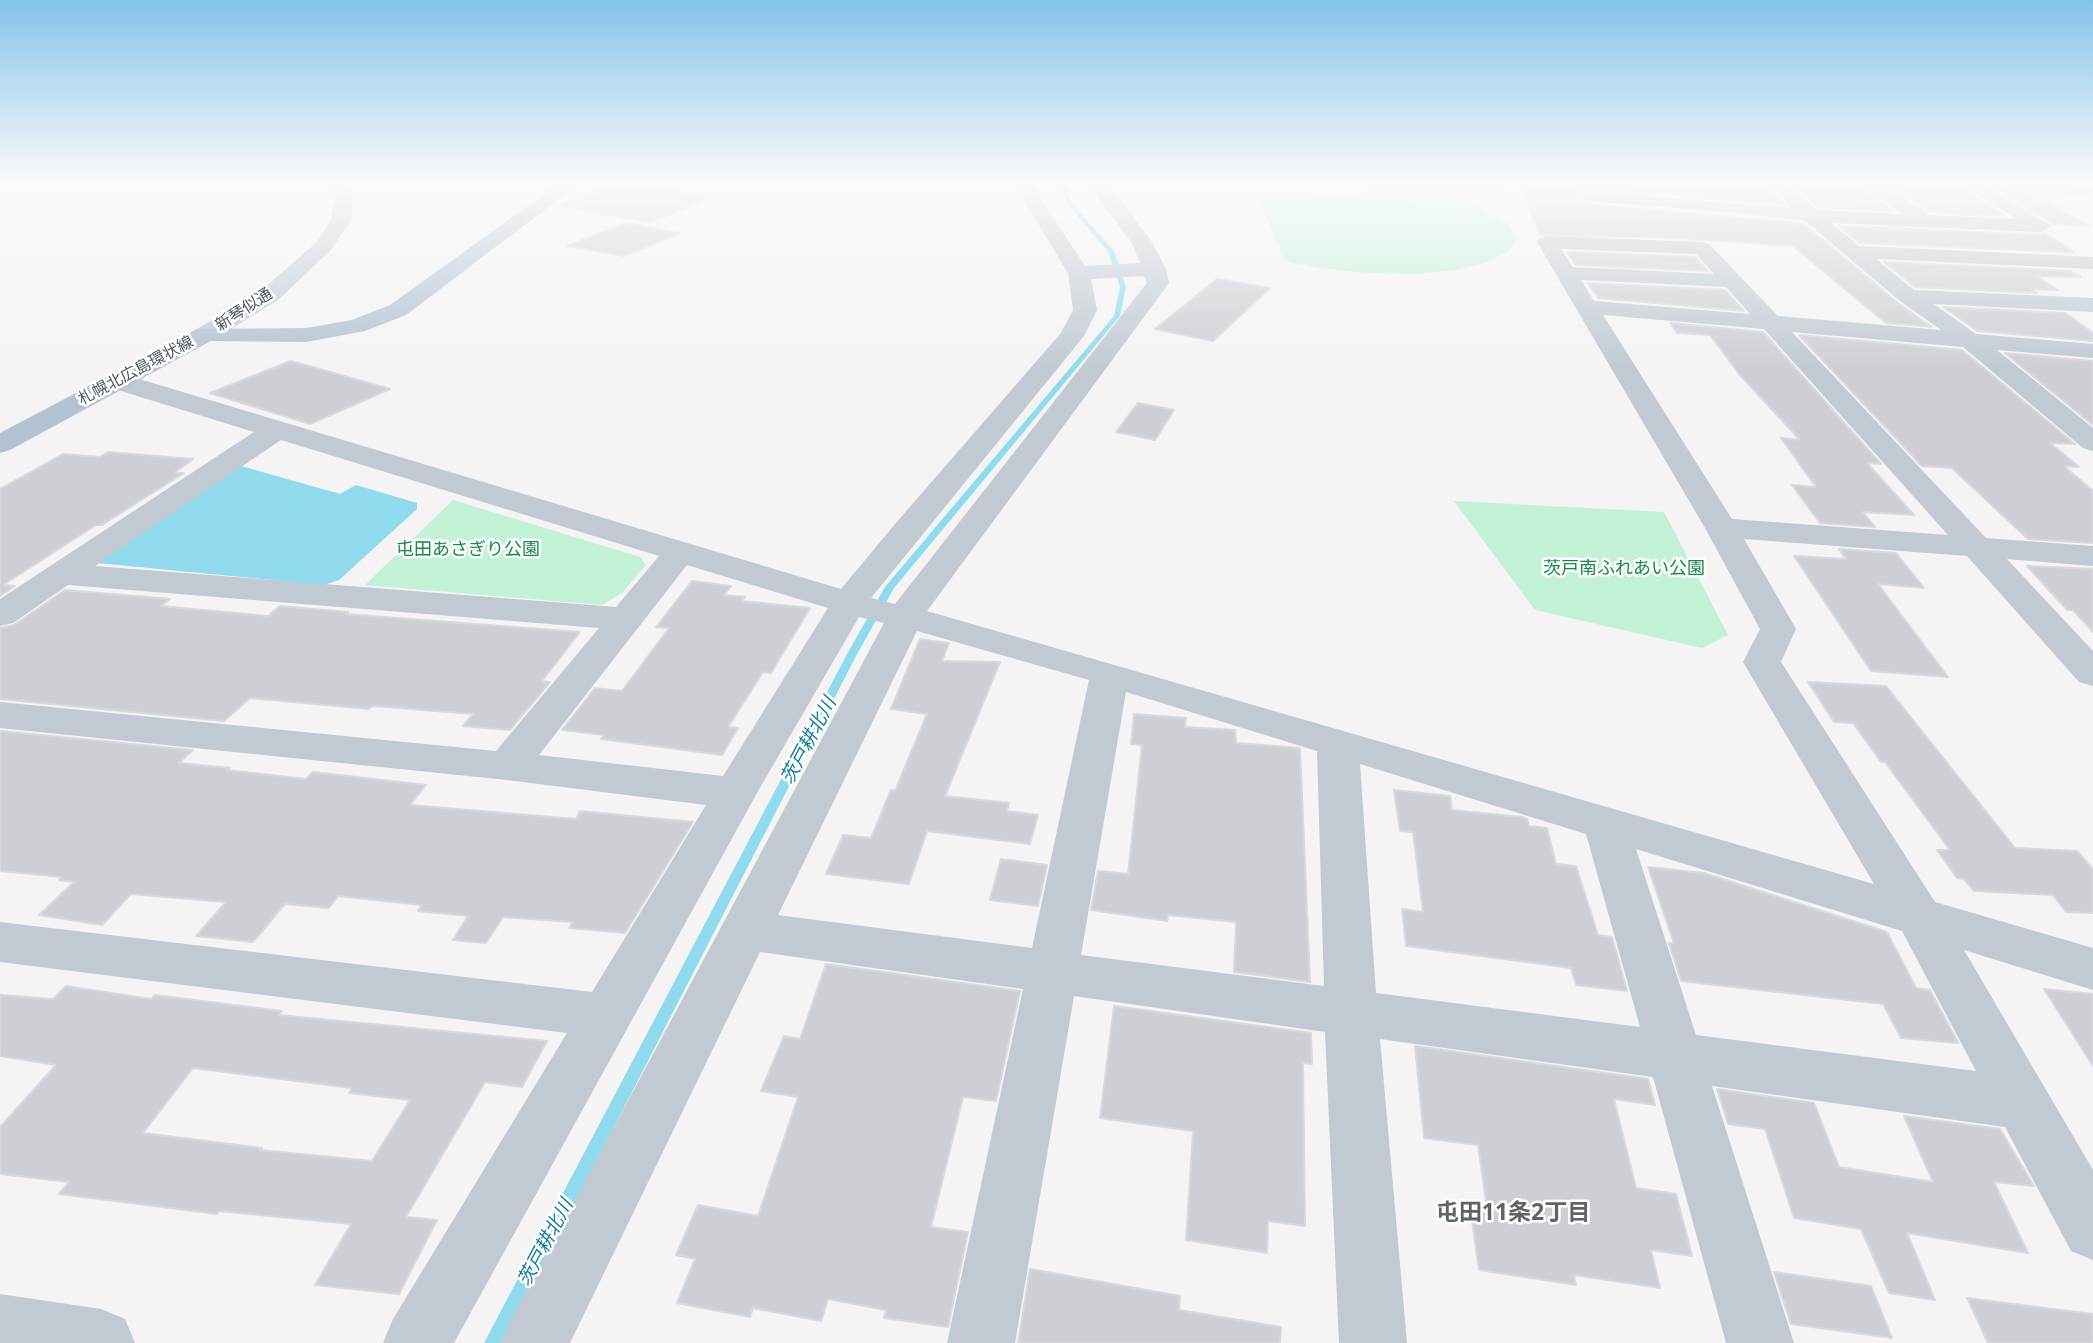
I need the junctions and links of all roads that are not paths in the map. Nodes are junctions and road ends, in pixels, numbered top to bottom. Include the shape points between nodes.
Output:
1 (324, 246) edge
2 (486, 246) edge
3 (1069, 246) edge
4 (1142, 246) edge
5 (1550, 246) edge
6 (1643, 246) edge
7 (1846, 246) edge
8 (2073, 246) edge
9 (1702, 248) joint
10 (1854, 252) junction
11 (2093, 257) edge
12 (2093, 263) edge
13 (1141, 270) junction
14 (1091, 273) junction
15 (1566, 273) junction
16 (1732, 281) junction
17 (1908, 296) junction
18 (2093, 305) edge
19 (1587, 307) junction
20 (1770, 322) junction
21 (206, 334) junction
22 (1971, 341) junction
23 (2093, 351) edge
24 (117, 381) junction
25 (1034, 411) junction
26 (276, 430) junction
27 (2093, 442) edge
28 (0, 444) edge
29 (1721, 528) junction
30 (1976, 546) junction
31 (680, 552) junction
32 (2093, 556) edge
33 (61, 574) junction
34 (877, 611) junction
35 (0, 615) edge
36 (624, 619) junction
37 (1110, 674) junction
38 (2093, 674) edge
39 (0, 715) edge
40 (1338, 743) junction
41 (506, 766) junction
42 (735, 793) junction
43 (1606, 824) junction
44 (1919, 917) junction
45 (747, 931) junction
46 (0, 942) edge
47 (2093, 969) edge
48 (1052, 972) junction
49 (1351, 1012) junction
50 (608, 1016) junction
51 (1672, 1055) junction
52 (2021, 1103) junction
53 (2093, 1229) edge
54 (0, 1326) edge
55 (101, 1343) edge
56 (417, 1343) edge
57 (536, 1343) edge
58 (981, 1343) edge
59 (1373, 1343) edge
60 (1760, 1343) edge

1 - 21 street, 新琴似通 via 271,294
2 - 21 main road, 札幌北広島環状線 via 398,310 357,326 306,335
3 - 14 street
4 - 13 street
5 - 15 street
6 - 9 street
7 - 10 street
8 - 11 street
9 - 16 street
10 - 12 street
10 - 17 street
13 - 14 street
13 - 25 street via 1158,283
14 - 25 street via 1086,310
15 - 16 street
15 - 19 street
16 - 20 street
17 - 18 street
17 - 22 street
19 - 20 street
19 - 29 street
20 - 22 street
20 - 30 street
21 - 24 main road, 札幌北広島環状線
22 - 23 street
22 - 27 street
24 - 26 street
24 - 28 main road, 札幌北広島環状線
25 - 34 street via 906,531
25 - 34 street via 916,600
26 - 31 street
26 - 33 street
29 - 30 street
29 - 44 street via 1778,629 1762,662
30 - 32 street
30 - 38 street
31 - 34 street
31 - 36 street
33 - 35 street
33 - 36 street
34 - 37 street via 936,623
34 - 42 street
34 - 45 street
36 - 41 street
37 - 40 street
37 - 48 street
39 - 41 street
40 - 43 street
40 - 49 street
41 - 42 street
42 - 50 street
43 - 44 street
43 - 51 street
44 - 47 street
44 - 52 street
45 - 48 street
45 - 57 street
46 - 50 street
48 - 49 street
48 - 58 street
49 - 51 street
49 - 59 street
50 - 56 street
51 - 52 street
51 - 60 street
52 - 53 street
54 - 55 street

